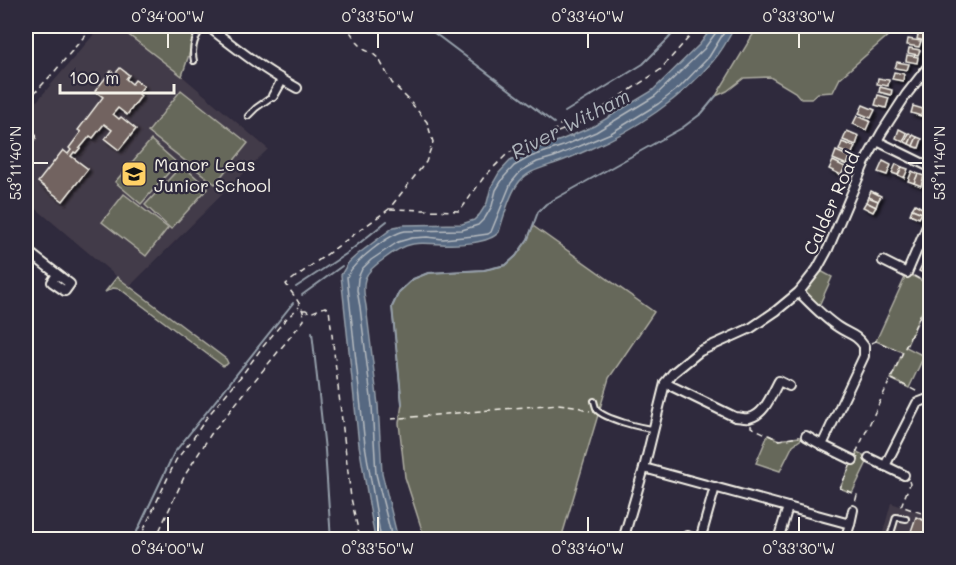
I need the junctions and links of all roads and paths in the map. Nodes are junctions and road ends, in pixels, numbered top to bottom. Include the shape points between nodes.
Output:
1 (93, 26) edge
2 (346, 26) edge
3 (699, 26) edge
4 (212, 27) edge
5 (194, 61) dead end
6 (930, 64) edge
7 (282, 80) junction
8 (297, 88) dead end
9 (273, 96) joint
10 (26, 102) edge
11 (248, 116) dead end
12 (564, 121) dead end
13 (26, 134) edge
14 (551, 135) junction
15 (33, 137) dead end
16 (877, 141) junction
17 (930, 167) edge
18 (389, 208) junction
19 (930, 219) edge
20 (26, 250) edge
21 (883, 261) dead end
22 (57, 274) dead end
23 (910, 275) junction
24 (930, 285) edge
25 (798, 292) junction
26 (930, 294) edge
27 (300, 306) junction
28 (302, 310) junction
29 (864, 346) junction
30 (903, 352) junction
31 (891, 379) junction
32 (665, 383) junction
33 (789, 386) dead end
34 (920, 393) dead end
35 (930, 398) edge
36 (594, 400) dead end
37 (605, 416) junction
38 (747, 418) junction
39 (392, 419) dead end
40 (654, 429) junction
41 (806, 436) joint
42 (822, 445) junction
43 (869, 458) dead end
44 (853, 460) junction
45 (885, 466) junction
46 (644, 468) junction
47 (904, 475) joint
48 (715, 487) junction
49 (788, 507) junction
50 (853, 510) joint
51 (930, 516) edge
52 (906, 519) dead end
53 (850, 524) junction
54 (687, 536) dead end
55 (139, 540) edge
56 (155, 540) edge
57 (359, 540) edge
58 (623, 540) edge
59 (699, 540) edge
60 (778, 540) edge
61 (845, 540) edge
62 (889, 540) edge

1 - 10 path
2 - 18 path via 365,50 379,58 392,83 427,122 433,142 426,162
3 - 14 path via 660,70 582,122
4 - 5 lane via 200,30
4 - 7 street
6 - 16 street, Calder Road
7 - 8 street
7 - 9 street
9 - 11 lane
12 - 14 path
13 - 15 lane
14 - 18 path via 508,153 484,177 460,211
16 - 17 street
16 - 25 street, Calder Road via 828,249
18 - 27 path via 286,284
19 - 23 street
20 - 22 street
21 - 23 street
23 - 24 path
25 - 29 street
25 - 32 street, Calder Road via 752,328 700,351
26 - 30 path
27 - 28 path
27 - 55 path via 267,342 176,460
28 - 56 path via 304,320 204,444
28 - 57 path via 310,313 329,309
29 - 30 path via 876,341
29 - 42 street via 864,356
30 - 31 path
31 - 34 path
31 - 44 path
32 - 38 street via 735,417
32 - 40 street
33 - 38 street via 779,381 763,409
35 - 45 street via 918,403
36 - 37 lane
37 - 39 path via 558,404
37 - 40 lane
38 - 41 path via 752,427 779,440
40 - 46 street
41 - 42 street
42 - 44 street
43 - 45 street
44 - 50 path via 840,488 857,495
45 - 47 street
46 - 48 street
46 - 58 street
47 - 51 path via 910,484 901,507
48 - 49 street
48 - 59 street
49 - 53 street
49 - 60 street
50 - 53 street
52 - 62 lane via 896,517
53 - 61 street
54 - 59 street

